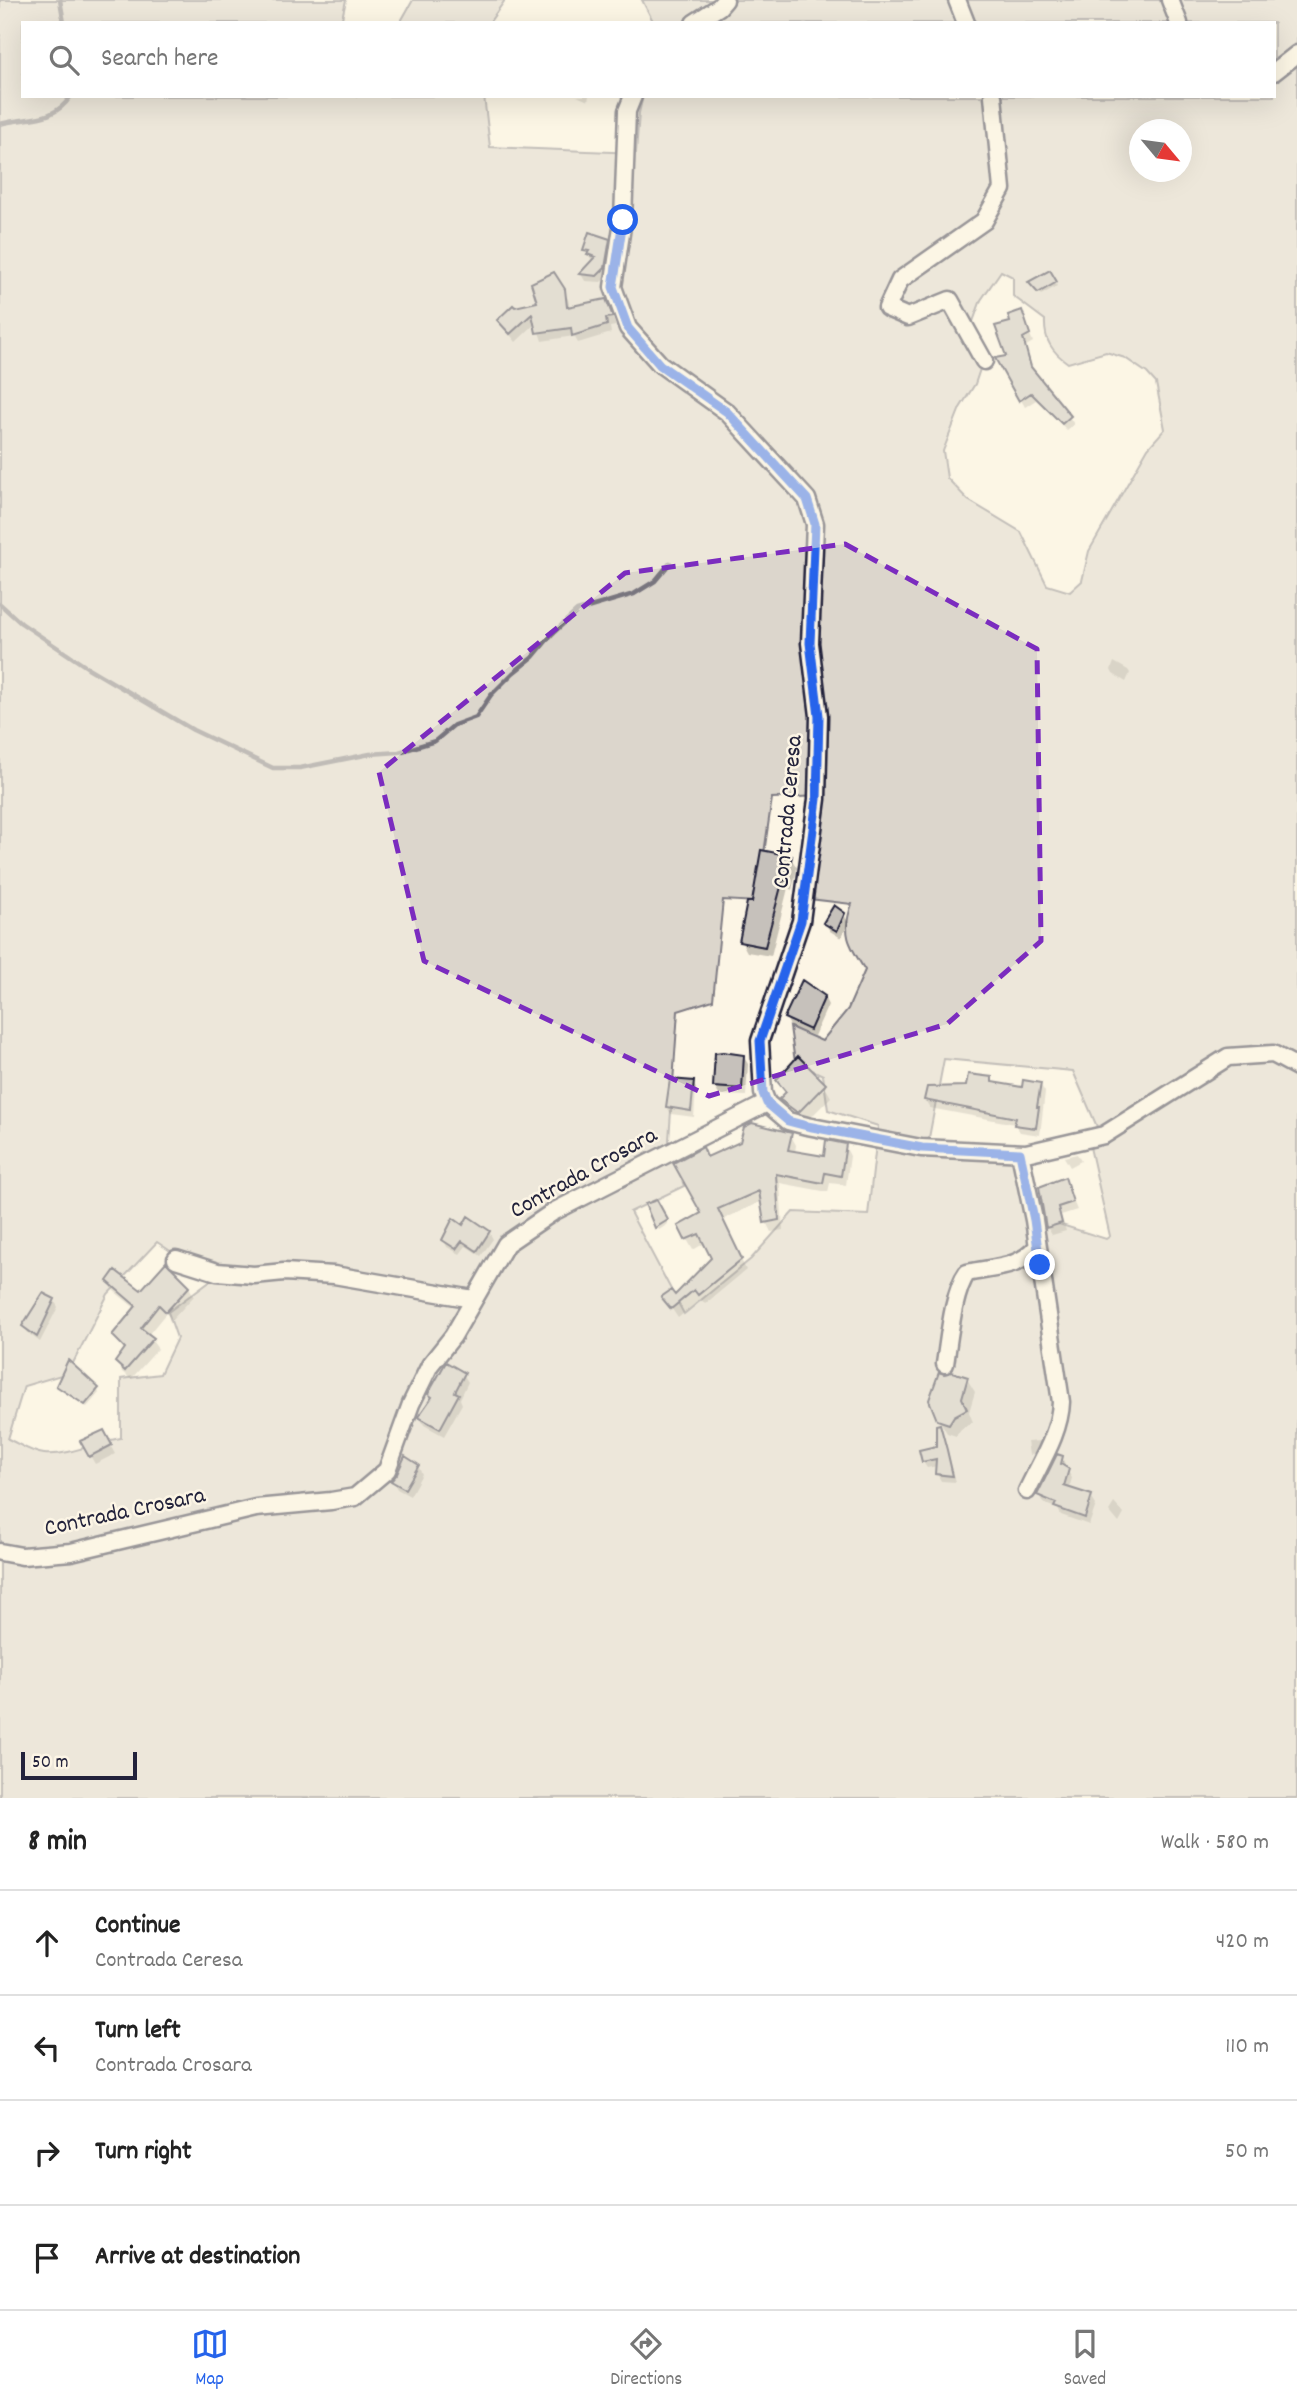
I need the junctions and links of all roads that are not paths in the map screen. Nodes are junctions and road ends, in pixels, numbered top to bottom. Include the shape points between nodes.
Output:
1 (725, 0) edge
2 (957, 0) edge
3 (1170, 0) edge
4 (697, 21) edge
5 (965, 21) edge
6 (1178, 21) edge
7 (1297, 54) edge
8 (1276, 70) edge
9 (632, 98) edge
10 (993, 98) edge
11 (984, 360) dead end
12 (1297, 1067) edge
13 (767, 1103) junction
14 (1020, 1153) junction
15 (1037, 1247) junction
16 (176, 1259) dead end
17 (473, 1299) junction
18 (945, 1364) dead end
19 (1027, 1491) dead end
20 (0, 1552) edge

1 - 4 street
2 - 5 street
3 - 6 street
7 - 8 street
9 - 13 street, Contrada Ceresa via 627,111 623,220 613,287 628,328 660,365 727,412 807,499 815,524 810,643 819,716 817,799 801,921 760,1041
10 - 11 street via 1002,189 984,221 900,280 887,309 908,317 950,300
12 - 14 street via 1273,1054 1228,1057 1104,1135
13 - 14 street via 788,1121 807,1126 922,1148
13 - 17 street, Contrada Crosara via 553,1212 519,1234 495,1259
14 - 15 street
15 - 18 street via 1013,1265 967,1273 960,1283
15 - 19 street via 1061,1402 1060,1416
16 - 17 street via 217,1272 334,1275
17 - 20 street, Contrada Crosara via 453,1336 429,1365 387,1470 355,1497 256,1507 71,1552 22,1556

